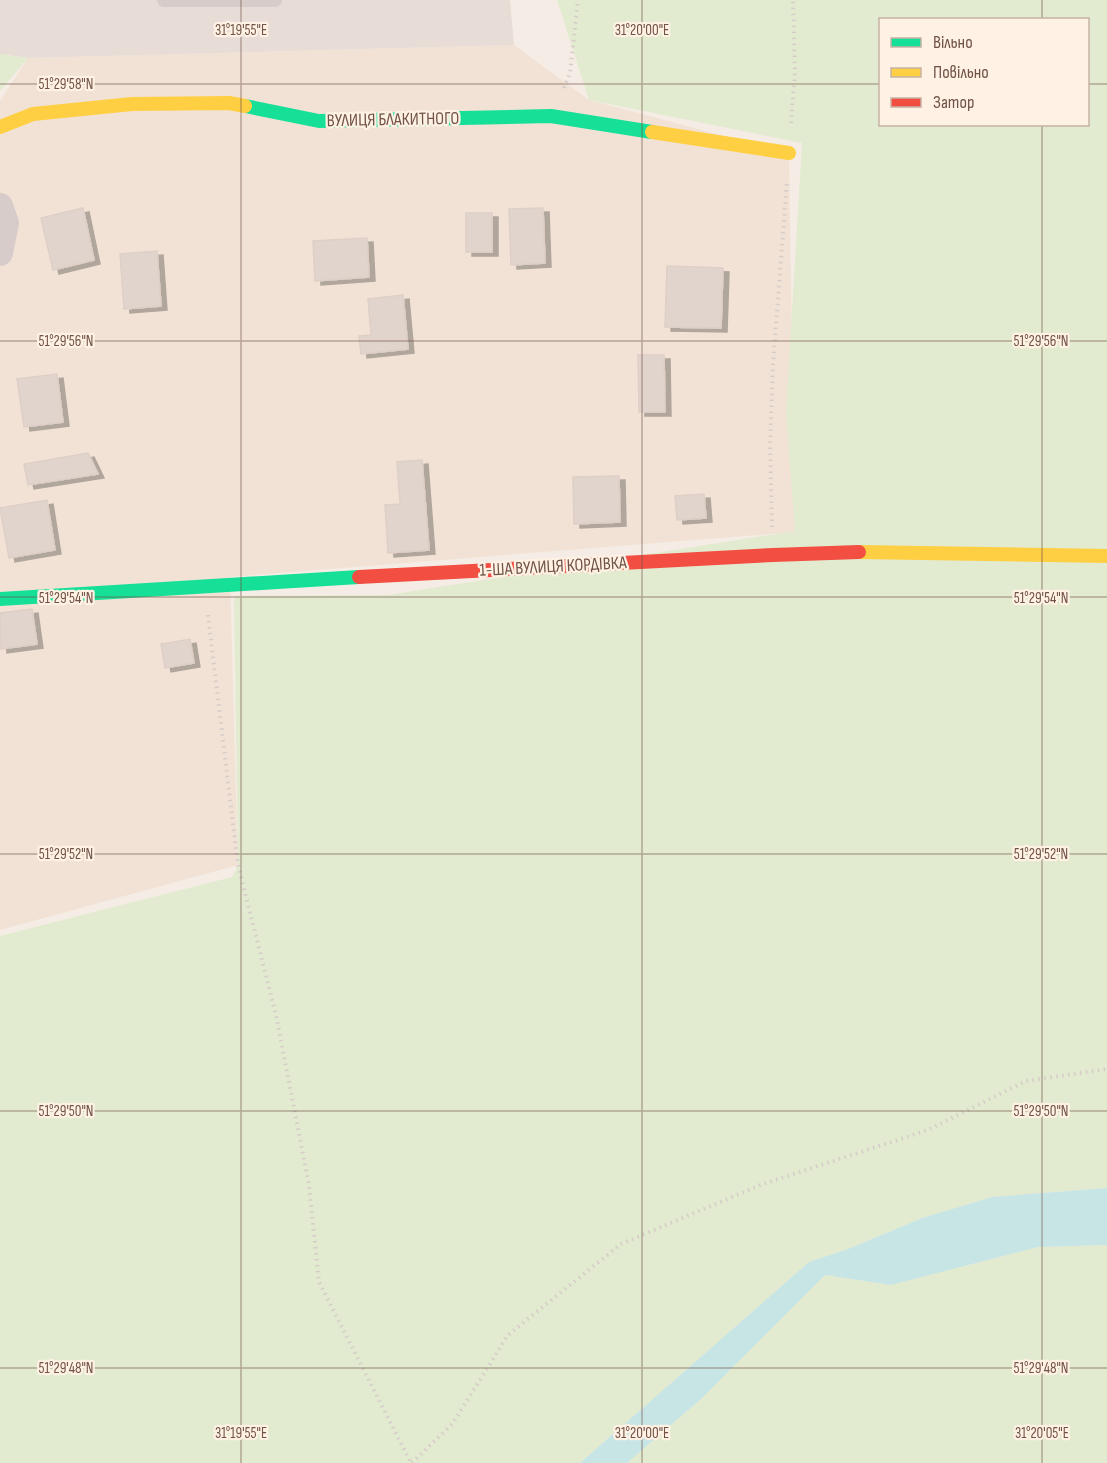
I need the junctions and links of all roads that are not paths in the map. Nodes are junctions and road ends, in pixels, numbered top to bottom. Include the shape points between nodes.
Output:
1 (164, 0) edge
2 (275, 0) edge
3 (0, 127) edge
4 (789, 153) road end
5 (0, 206) edge
6 (0, 253) edge
7 (1107, 556) edge
8 (0, 599) edge

1 - 2 lane
3 - 4 street, ВУЛИЦЯ БЛАКИТНОГО via 33,114 132,104 230,103 319,121 551,116
5 - 6 street via 6,223
7 - 8 street, 1-ША ВУЛИЦЯ КОРДІВКА via 840,552

